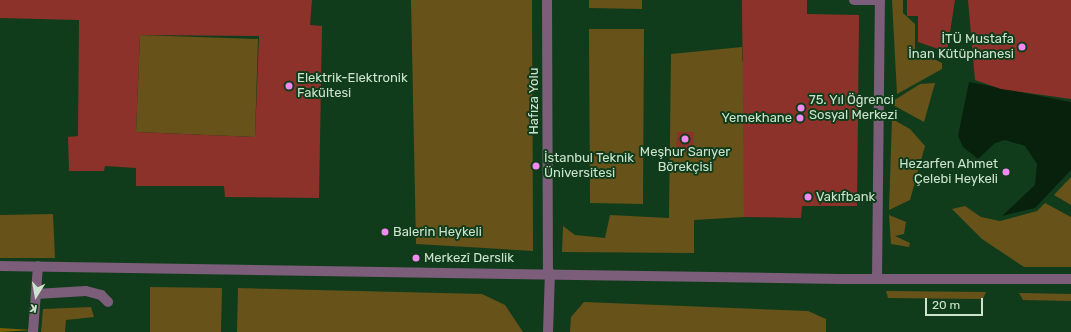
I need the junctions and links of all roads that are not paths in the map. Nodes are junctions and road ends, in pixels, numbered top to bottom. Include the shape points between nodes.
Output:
1 (547, 0) edge
2 (854, 0) edge
3 (880, 0) edge
4 (0, 266) edge
5 (38, 266) junction
6 (549, 273) junction
7 (877, 278) junction
8 (1071, 279) edge
9 (36, 294) junction
10 (108, 302) dead end
11 (33, 332) edge
12 (548, 332) edge

1 - 6 street, Hafıza Yolu
2 - 3 street
3 - 7 street
4 - 5 street
5 - 6 street
5 - 9 street
6 - 7 street
6 - 12 street, Hafıza Yolu
7 - 8 street
9 - 10 street via 86,291 101,295
9 - 11 street

